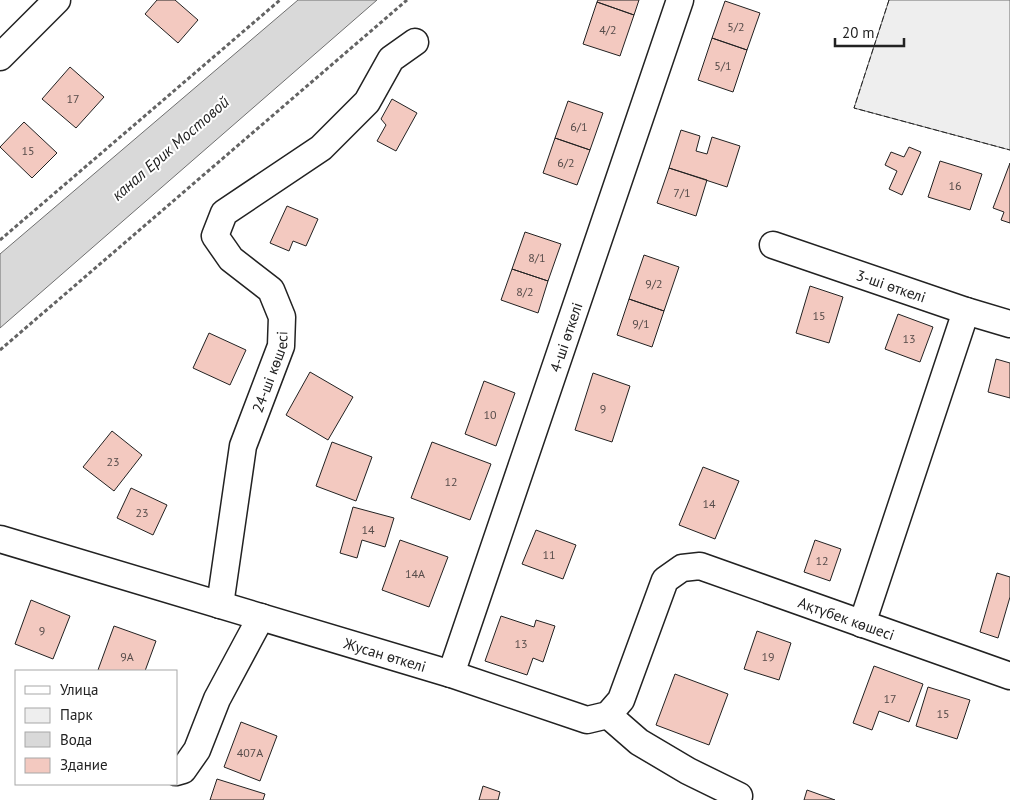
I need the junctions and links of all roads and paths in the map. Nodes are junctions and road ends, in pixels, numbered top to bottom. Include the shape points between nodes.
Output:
1 (57, 0) edge
2 (280, 0) edge
3 (407, 0) edge
4 (680, 0) edge
5 (415, 42) dead end
6 (0, 57) edge
7 (0, 240) edge
8 (773, 245) dead end
9 (966, 311) junction
10 (1010, 324) edge
11 (0, 350) edge
12 (0, 539) edge
13 (220, 605) junction
14 (261, 617) junction
15 (862, 624) junction
16 (451, 674) junction
17 (1010, 676) edge
18 (608, 715) junction
19 (178, 771) edge
20 (739, 796) dead end

1 - 6 street
2 - 7 path
3 - 11 path
4 - 16 street, 4-шi өткелi
5 - 13 street, 24-ші көшесi via 391,59 367,102 321,148 224,213 215,236 231,259 271,290 282,317 281,346 243,446
8 - 9 street, 3-шi өткелi
9 - 10 street, 3-шi өткелi
9 - 15 street
12 - 13 street, Жусан өткелі
13 - 14 street, Жусан өткелі
14 - 16 street, Жусан өткелі
14 - 19 street via 217,699 198,750 183,770
15 - 17 street, Ақтүбек көшесi
15 - 18 street, Ақтүбек көшесi via 700,566 682,568 665,580 622,700
16 - 18 street, Жусан өткелі via 588,720
18 - 20 street via 639,742 688,772

